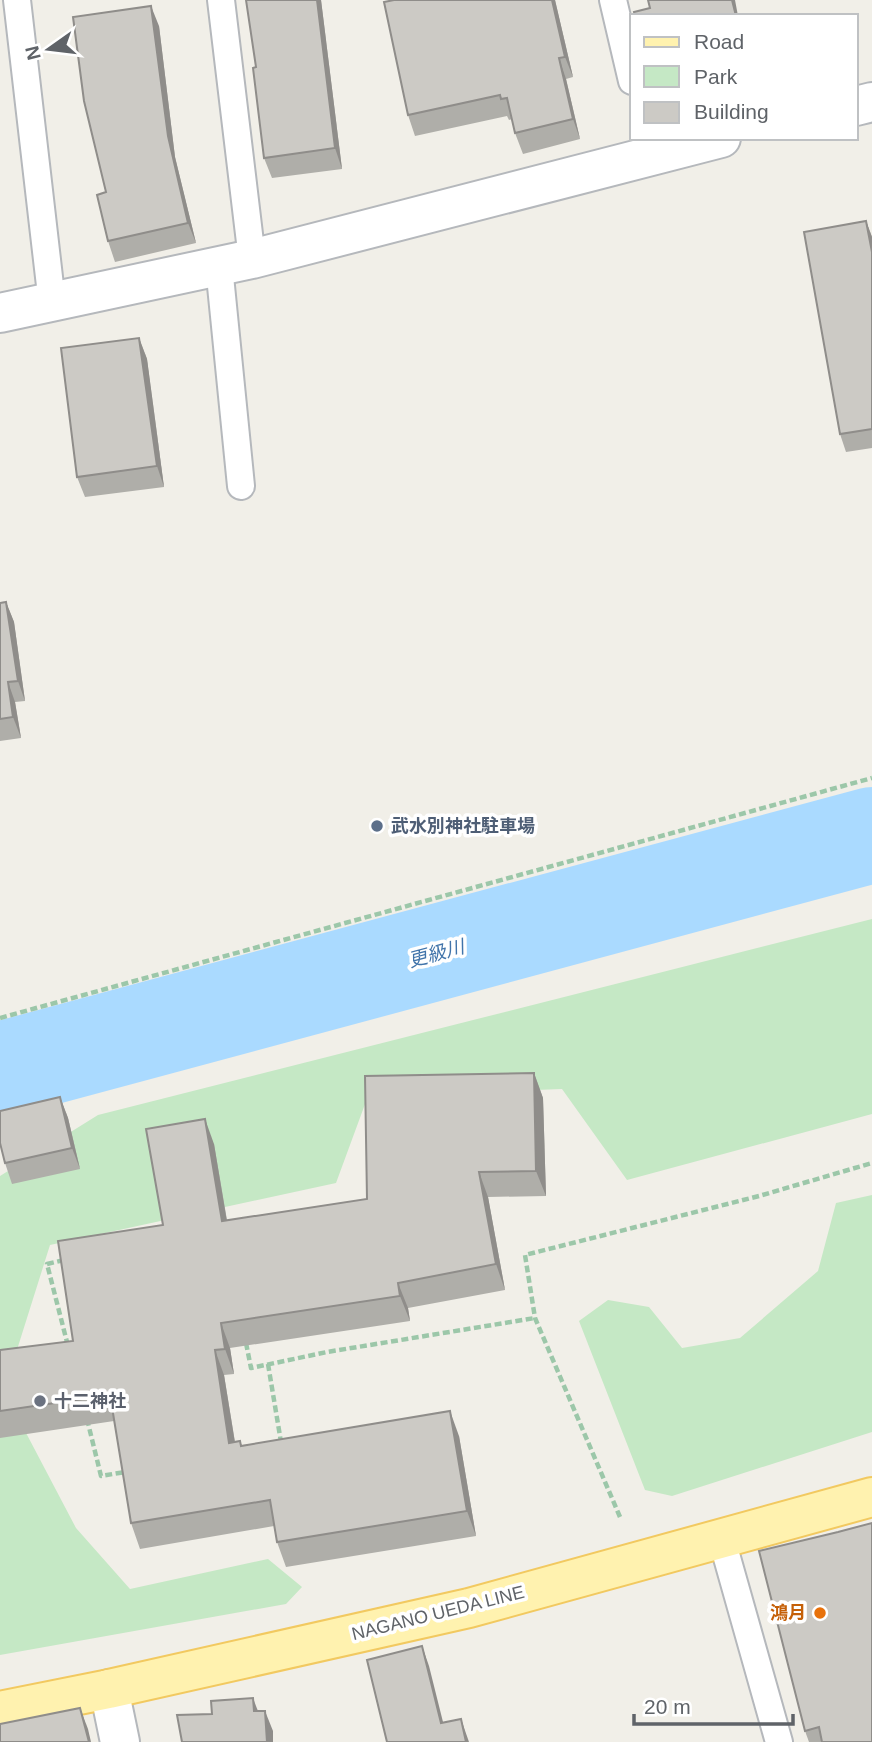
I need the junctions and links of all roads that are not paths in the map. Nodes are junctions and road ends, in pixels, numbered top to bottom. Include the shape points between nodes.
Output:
1 (17, 0) edge
2 (221, 0) edge
3 (612, 0) edge
4 (630, 74) edge
5 (705, 140) edge
6 (648, 147) edge
7 (235, 262) junction
8 (52, 303) junction
9 (0, 313) edge
10 (241, 485) dead end
11 (872, 1497) edge
12 (722, 1539) junction
13 (109, 1689) junction
14 (0, 1710) edge
15 (120, 1742) edge
16 (779, 1742) edge

1 - 8 lane
2 - 7 lane
3 - 4 lane
5 - 6 street
6 - 7 street
7 - 8 street
7 - 10 lane
8 - 9 street
11 - 12 main road, NAGANO UEDA LINE
12 - 13 main road, NAGANO UEDA LINE via 469,1608
12 - 16 lane
13 - 14 main road, NAGANO UEDA LINE
13 - 15 street

